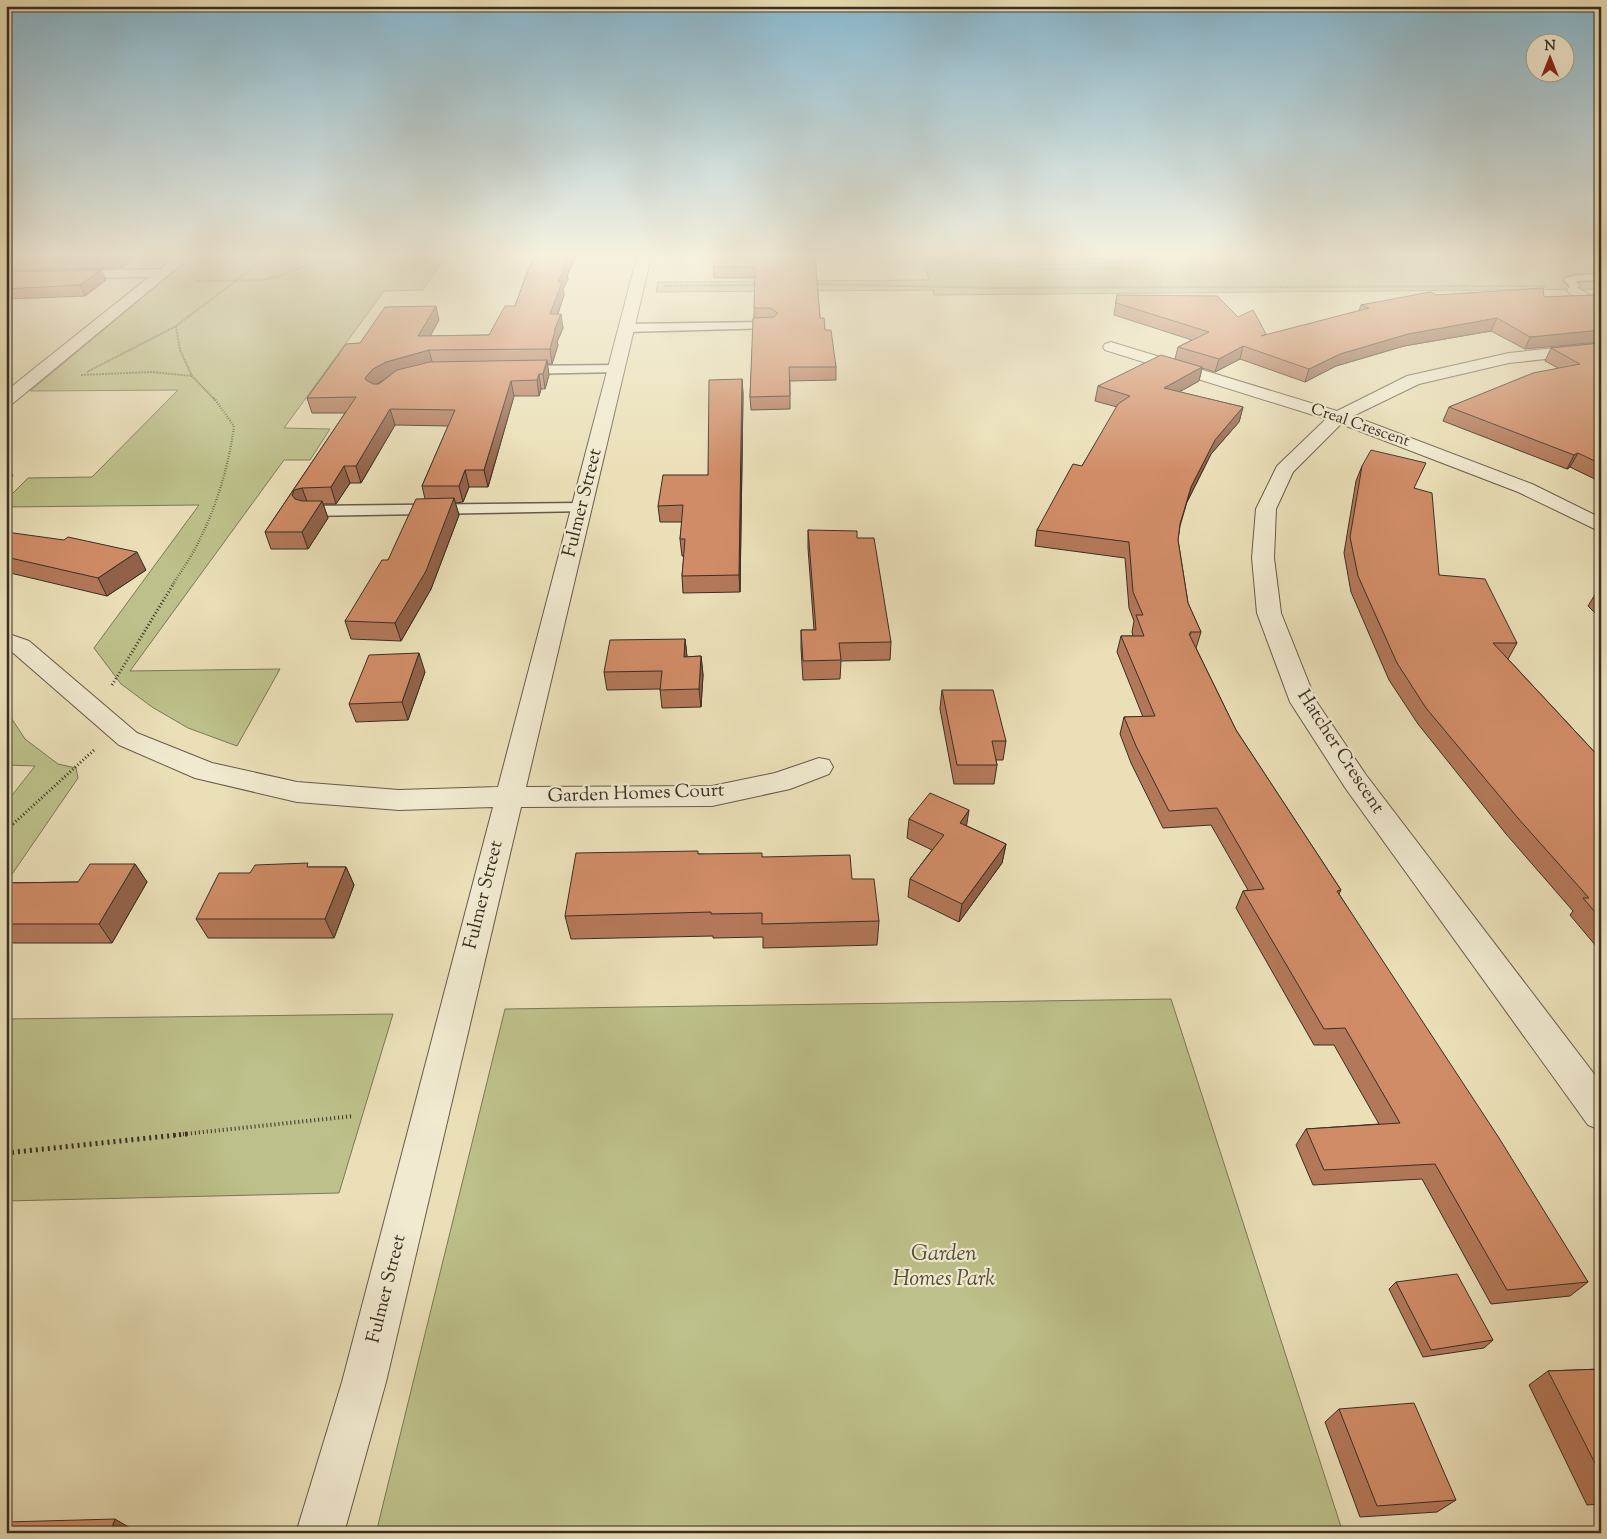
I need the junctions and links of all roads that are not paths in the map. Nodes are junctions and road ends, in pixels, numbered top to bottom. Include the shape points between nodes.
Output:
1 (626, 328) edge
2 (94, 329) edge
3 (1111, 347) dead end
4 (1601, 348) edge
5 (616, 369) junction
6 (503, 370) edge
7 (6, 400) edge
8 (1338, 417) junction
9 (582, 508) junction
10 (308, 511) edge
11 (1601, 526) edge
12 (6, 640) edge
13 (819, 767) dead end
14 (509, 797) junction
15 (1601, 1114) edge
16 (320, 1533) edge

1 - 5 street, Fulmer Street
2 - 7 street
3 - 8 street, Creal Crescent
4 - 8 street, Hatcher Crescent via 1509,358 1413,380
5 - 6 lane
5 - 9 street, Fulmer Street
8 - 11 street, Creal Crescent via 1525,488
8 - 15 street, Hatcher Crescent via 1284,470 1266,509 1263,558 1269,614 1303,702 1334,750
9 - 10 lane
9 - 14 street, Fulmer Street
12 - 14 street, Garden Homes Court via 20,646 128,739 204,771 297,792 399,800
13 - 14 street, Garden Homes Court via 780,782 712,796
14 - 16 street, Fulmer Street via 364,1382

